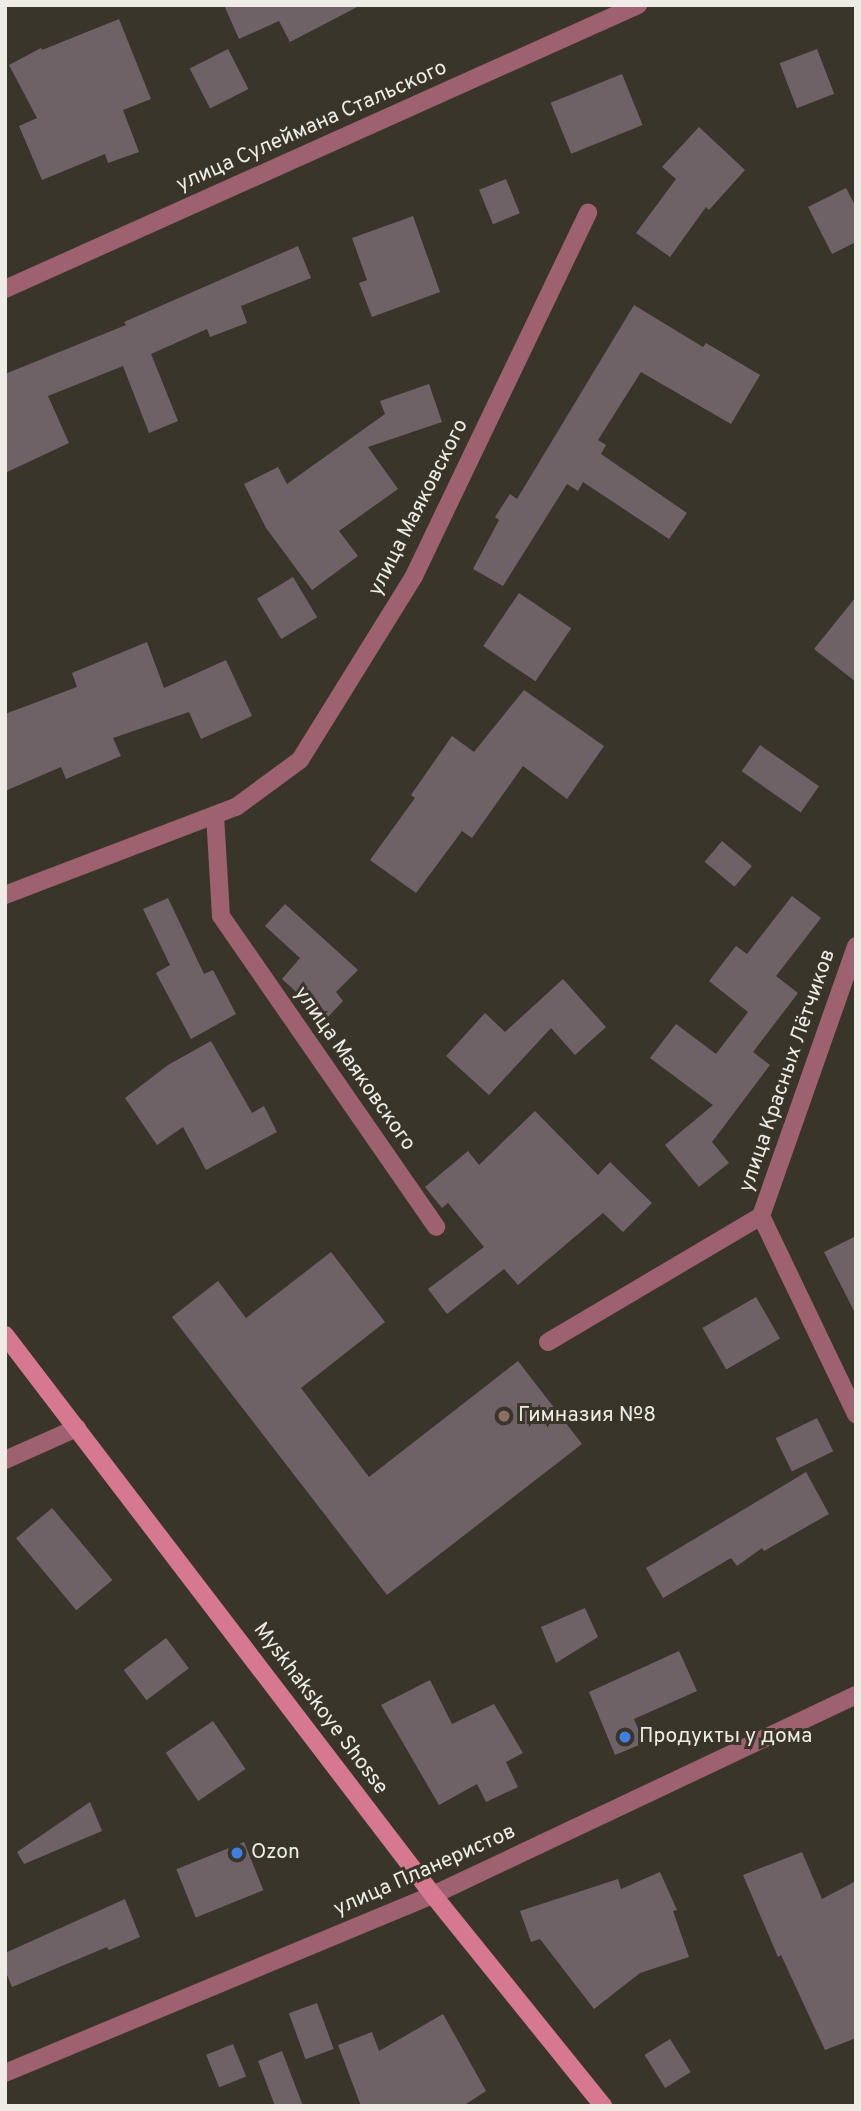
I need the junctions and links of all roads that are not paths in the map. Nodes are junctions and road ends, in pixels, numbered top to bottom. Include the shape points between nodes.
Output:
1 (638, 5) edge
2 (588, 213) dead end
3 (5, 289) edge
4 (215, 815) junction
5 (5, 895) edge
6 (856, 946) edge
7 (761, 1216) junction
8 (436, 1227) dead end
9 (5, 1335) edge
10 (548, 1342) dead end
11 (856, 1414) edge
12 (77, 1428) junction
13 (5, 1460) edge
14 (856, 1695) edge
15 (433, 1895) junction
16 (5, 2073) edge
17 (603, 2106) edge

1 - 3 street, улица Сулеймана Стальского
2 - 4 street, улица Маяковского via 414,576 300,760 236,807
4 - 5 street, улица Маяковского
4 - 8 street, улица Маяковского via 221,916
6 - 7 street, улица Красных Лётчиков
7 - 10 street, улица Красных Лётчиков
7 - 11 street
9 - 12 street, Myskhakskoye Shosse
12 - 13 street
12 - 15 street, Myskhakskoye Shosse
14 - 15 street, улица Планеристов
15 - 16 street, улица Планеристов
15 - 17 street, Myskhakskoye Shosse

